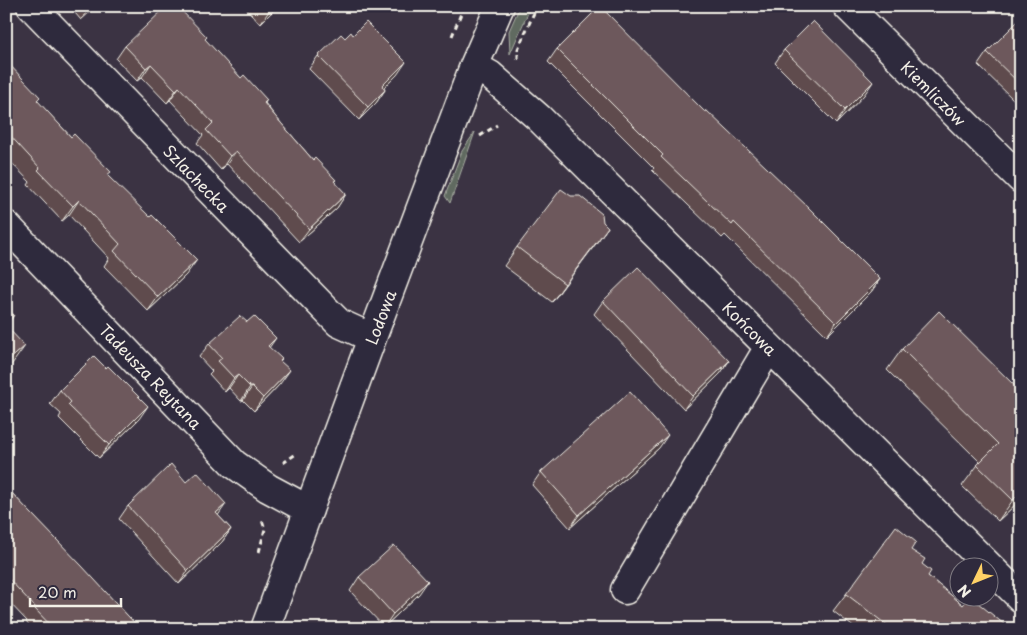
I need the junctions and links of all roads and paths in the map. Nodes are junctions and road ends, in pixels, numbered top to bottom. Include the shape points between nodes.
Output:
1 (31, 6) edge
2 (500, 6) edge
3 (537, 6) edge
4 (847, 6) edge
5 (518, 65) dead end
6 (474, 66) junction
7 (1021, 179) edge
8 (6, 225) edge
9 (372, 338) junction
10 (769, 347) junction
11 (309, 510) junction
12 (261, 512) dead end
13 (258, 558) dead end
14 (625, 590) dead end
15 (1021, 598) edge
16 (265, 629) edge

1 - 9 street, Szlachecka via 332,316
2 - 6 street, Lodowa
3 - 5 path via 518,49
4 - 7 street, Kiemliczów
6 - 9 street, Lodowa
6 - 10 street, Końcowa via 490,75 539,118
8 - 11 street, Tadeusza Reytana via 234,464 268,488
9 - 11 street, Lodowa
10 - 14 street
10 - 15 street, Końcowa
11 - 16 street, Lodowa
12 - 13 path via 264,529

